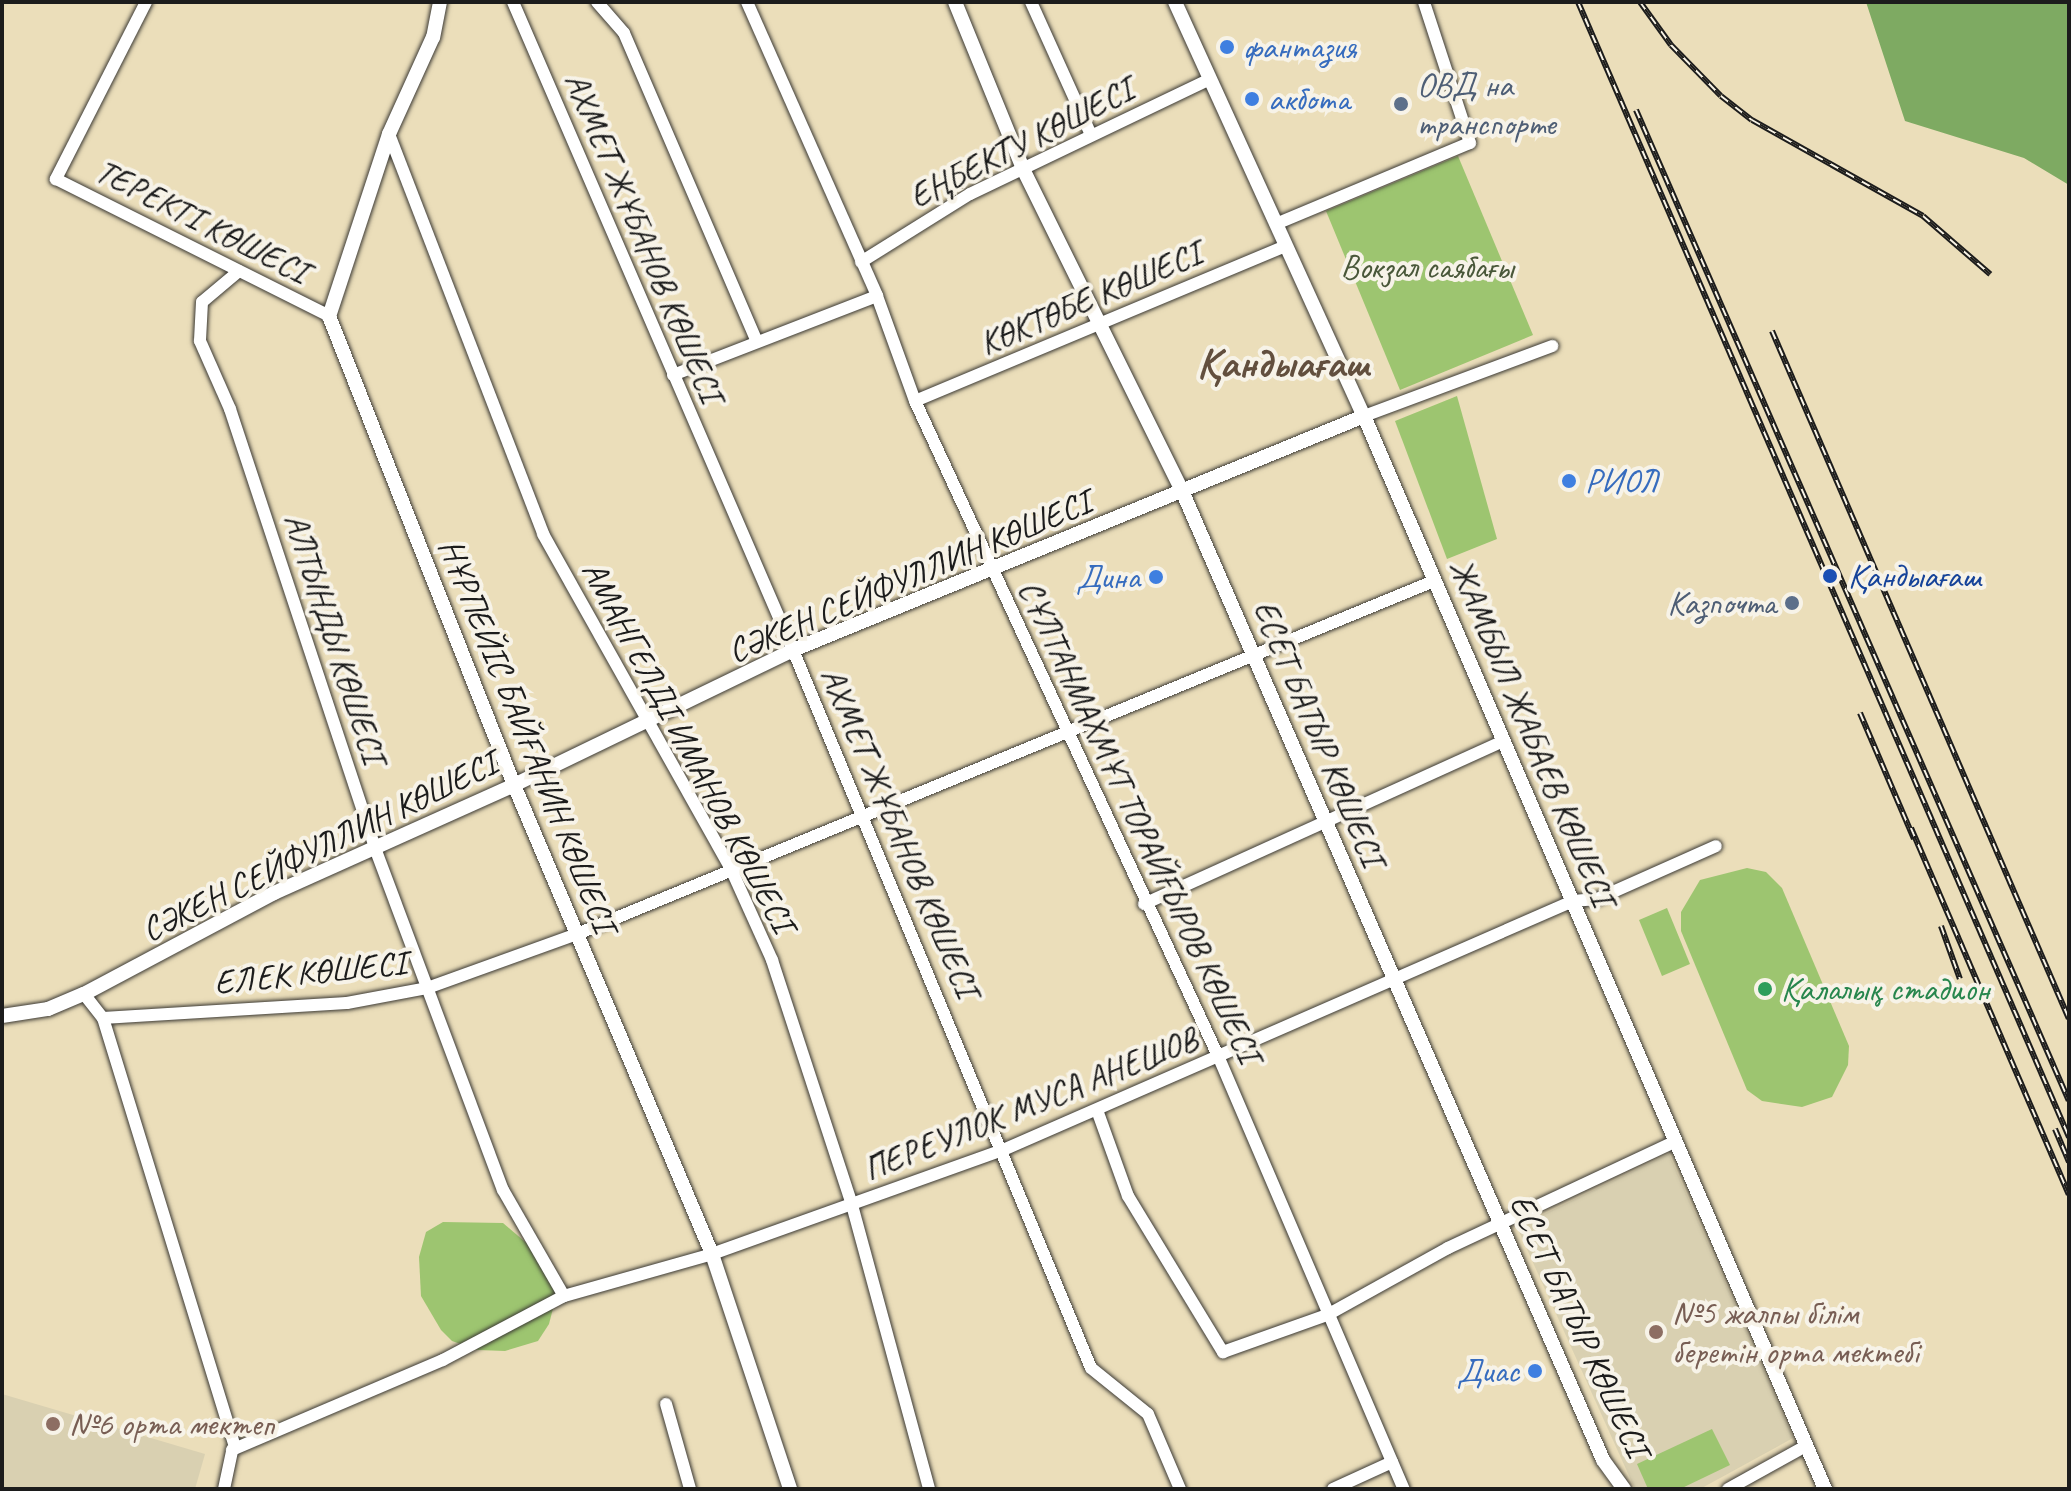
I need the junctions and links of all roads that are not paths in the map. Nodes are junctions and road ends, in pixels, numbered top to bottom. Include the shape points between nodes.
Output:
1 (146, 2) edge
2 (440, 2) edge
3 (513, 2) edge
4 (597, 2) edge
5 (747, 2) edge
6 (955, 2) edge
7 (1031, 2) edge
8 (1175, 2) edge
9 (1424, 2) edge
10 (1210, 79) junction
11 (389, 134) junction
12 (1091, 135) junction
13 (1023, 169) junction
14 (1276, 224) junction
15 (1285, 246) junction
16 (861, 262) junction
17 (239, 271) junction
18 (877, 296) junction
19 (329, 316) junction
20 (1098, 326) junction
21 (756, 340) junction
22 (1552, 346) dead end
23 (673, 375) junction
24 (915, 401) junction
25 (1364, 416) junction
26 (1183, 493) junction
27 (994, 572) junction
28 (1434, 581) junction
29 (793, 650) junction
30 (1254, 658) junction
31 (651, 721) junction
32 (1070, 734) junction
33 (1504, 741) junction
34 (514, 785) junction
35 (860, 814) junction
36 (1325, 821) junction
37 (1716, 846) dead end
38 (375, 848) junction
39 (731, 869) junction
40 (1573, 901) junction
41 (1144, 904) junction
42 (577, 934) junction
43 (1394, 979) junction
44 (427, 988) junction
45 (84, 994) junction
46 (2, 1016) edge
47 (103, 1018) junction
48 (1219, 1058) junction
49 (1097, 1110) junction
50 (1676, 1141) junction
51 (1003, 1150) junction
52 (852, 1205) junction
53 (1500, 1225) junction
54 (712, 1254) junction
55 (564, 1296) junction
56 (1327, 1315) junction
57 (666, 1404) dead end
58 (1806, 1446) junction
59 (235, 1448) junction
60 (1392, 1462) junction
61 (224, 1489) edge
62 (690, 1489) edge
63 (790, 1489) edge
64 (929, 1489) edge
65 (1180, 1489) edge
66 (1333, 1489) edge
67 (1404, 1489) edge
68 (1624, 1489) edge
69 (1728, 1489) edge
70 (1825, 1489) edge

1 - 17 street, ТЕРЕКТІ КӨШЕСІ via 56,179
2 - 11 street via 433,37
3 - 23 street, АХМЕТ ЖҰБАНОВ КӨШЕСІ
4 - 21 street via 624,33
5 - 16 street, СҰЛТАНМАХМҰТ ТОРАЙҒЫРОВ КӨШЕСІ
6 - 13 street, ЕСЕТ БАТЫР КӨШЕСІ
7 - 12 street
8 - 10 street, ЖАМБЫЛ ЖАБАЕВ КӨШЕСІ
9 - 14 street via 1470,143
10 - 12 street, ЕҢБЕКТУ КӨШЕСІ
10 - 14 street, ЖАМБЫЛ ЖАБАЕВ КӨШЕСІ
11 - 19 street
11 - 31 street, АМАНГЕЛДІ ИМАНОВ КӨШЕСІ via 543,534
12 - 13 street, ЕҢБЕКТУ КӨШЕСІ
13 - 16 street, ЕҢБЕКТУ КӨШЕСІ via 970,194
13 - 20 street, ЕСЕТ БАТЫР КӨШЕСІ
14 - 15 street, ЖАМБЫЛ ЖАБАЕВ КӨШЕСІ
15 - 20 street, КӨКТӨБЕ КӨШЕСІ
15 - 25 street, ЖАМБЫЛ ЖАБАЕВ КӨШЕСІ
16 - 18 street, СҰЛТАНМАХМҰТ ТОРАЙҒЫРОВ КӨШЕСІ
17 - 19 street, ТЕРЕКТІ КӨШЕСІ
17 - 38 street, АЛТЫНДЫ КӨШЕСІ via 202,302 200,341 220,381
18 - 21 street
18 - 24 street, СҰЛТАНМАХМҰТ ТОРАЙҒЫРОВ КӨШЕСІ
19 - 34 street, НҰРПЕЙІС БАЙҒАНИН КӨШЕСІ
20 - 24 street, КӨКТӨБЕ КӨШЕСІ
20 - 26 street, ЕСЕТ БАТЫР КӨШЕСІ
21 - 23 street
22 - 25 street
23 - 29 street, АХМЕТ ЖҰБАНОВ КӨШЕСІ
24 - 27 street, СҰЛТАНМАХМҰТ ТОРАЙҒЫРОВ КӨШЕСІ
25 - 26 street, СӘКЕН СЕЙФУЛЛИН КӨШЕСІ
25 - 28 street, ЖАМБЫЛ ЖАБАЕВ КӨШЕСІ
26 - 27 street, СӘКЕН СЕЙФУЛЛИН КӨШЕСІ
26 - 30 street, ЕСЕТ БАТЫР КӨШЕСІ
27 - 29 street, СӘКЕН СЕЙФУЛЛИН КӨШЕСІ
27 - 32 street, СҰЛТАНМАХМҰТ ТОРАЙҒЫРОВ КӨШЕСІ
28 - 30 street, ЕЛЕК КӨШЕСІ
28 - 33 street, ЖАМБЫЛ ЖАБАЕВ КӨШЕСІ
29 - 31 street, СӘКЕН СЕЙФУЛЛИН КӨШЕСІ
29 - 35 street, АХМЕТ ЖҰБАНОВ КӨШЕСІ
30 - 32 street, ЕЛЕК КӨШЕСІ
30 - 36 street, ЕСЕТ БАТЫР КӨШЕСІ
31 - 34 street, СӘКЕН СЕЙФУЛЛИН КӨШЕСІ
31 - 39 street, АМАНГЕЛДІ ИМАНОВ КӨШЕСІ
32 - 35 street, ЕЛЕК КӨШЕСІ
32 - 41 street, СҰЛТАНМАХМҰТ ТОРАЙҒЫРОВ КӨШЕСІ
33 - 36 street
33 - 40 street, ЖАМБЫЛ ЖАБАЕВ КӨШЕСІ
34 - 38 street, СӘКЕН СЕЙФУЛЛИН КӨШЕСІ
34 - 42 street, НҰРПЕЙІС БАЙҒАНИН КӨШЕСІ
35 - 39 street, ЕЛЕК КӨШЕСІ
35 - 51 street, АХМЕТ ЖҰБАНОВ КӨШЕСІ
36 - 41 street
36 - 43 street, ЕСЕТ БАТЫР КӨШЕСІ
37 - 40 street, ПЕРЕУЛОК МУСА АНЕШОВ via 1597,899
38 - 44 street, АЛТЫНДЫ КӨШЕСІ
38 - 45 street, СӘКЕН СЕЙФУЛЛИН КӨШЕСІ via 274,893
39 - 42 street, ЕЛЕК КӨШЕСІ
39 - 52 street, АМАНГЕЛДІ ИМАНОВ КӨШЕСІ via 772,960
40 - 43 street, ПЕРЕУЛОК МУСА АНЕШОВ
40 - 50 street, ЖАМБЫЛ ЖАБАЕВ КӨШЕСІ
41 - 48 street, СҰЛТАНМАХМҰТ ТОРАЙҒЫРОВ КӨШЕСІ
42 - 44 street, ЕЛЕК КӨШЕСІ
42 - 54 street, НҰРПЕЙІС БАЙҒАНИН КӨШЕСІ
43 - 48 street, ПЕРЕУЛОК МУСА АНЕШОВ
43 - 53 street, ЕСЕТ БАТЫР КӨШЕСІ
44 - 47 street, ЕЛЕК КӨШЕСІ via 347,1003
44 - 55 street, АЛТЫНДЫ КӨШЕСІ via 503,1190
45 - 46 street, СӘКЕН СЕЙФУЛЛИН КӨШЕСІ via 48,1009
45 - 47 street
47 - 59 street
48 - 49 street, ПЕРЕУЛОК МУСА АНЕШОВ
48 - 56 street, СҰЛТАНМАХМҰТ ТОРАЙҒЫРОВ КӨШЕСІ
49 - 51 street, ПЕРЕУЛОК МУСА АНЕШОВ
49 - 56 street via 1128,1196 1223,1352
50 - 53 street
50 - 58 street, ЖАМБЫЛ ЖАБАЕВ КӨШЕСІ
51 - 52 street, ПЕРЕУЛОК МУСА АНЕШОВ
51 - 65 street, АХМЕТ ЖҰБАНОВ КӨШЕСІ via 1091,1368 1148,1414
52 - 54 street, ПЕРЕУЛОК МУСА АНЕШОВ
52 - 64 street, АМАНГЕЛДІ ИМАНОВ КӨШЕСІ
53 - 56 street
53 - 68 street, ЕСЕТ БАТЫР КӨШЕСІ via 1603,1460
54 - 55 street, ПЕРЕУЛОК МУСА АНЕШОВ
54 - 63 street, НҰРПЕЙІС БАЙҒАНИН КӨШЕСІ
55 - 59 street, ПЕРЕУЛОК МУСА АНЕШОВ via 443,1360
56 - 60 street, СҰЛТАНМАХМҰТ ТОРАЙҒЫРОВ КӨШЕСІ
57 - 62 street
58 - 69 street
58 - 70 street, ЖАМБЫЛ ЖАБАЕВ КӨШЕСІ
59 - 61 street
60 - 66 street
60 - 67 street, СҰЛТАНМАХМҰТ ТОРАЙҒЫРОВ КӨШЕСІ

